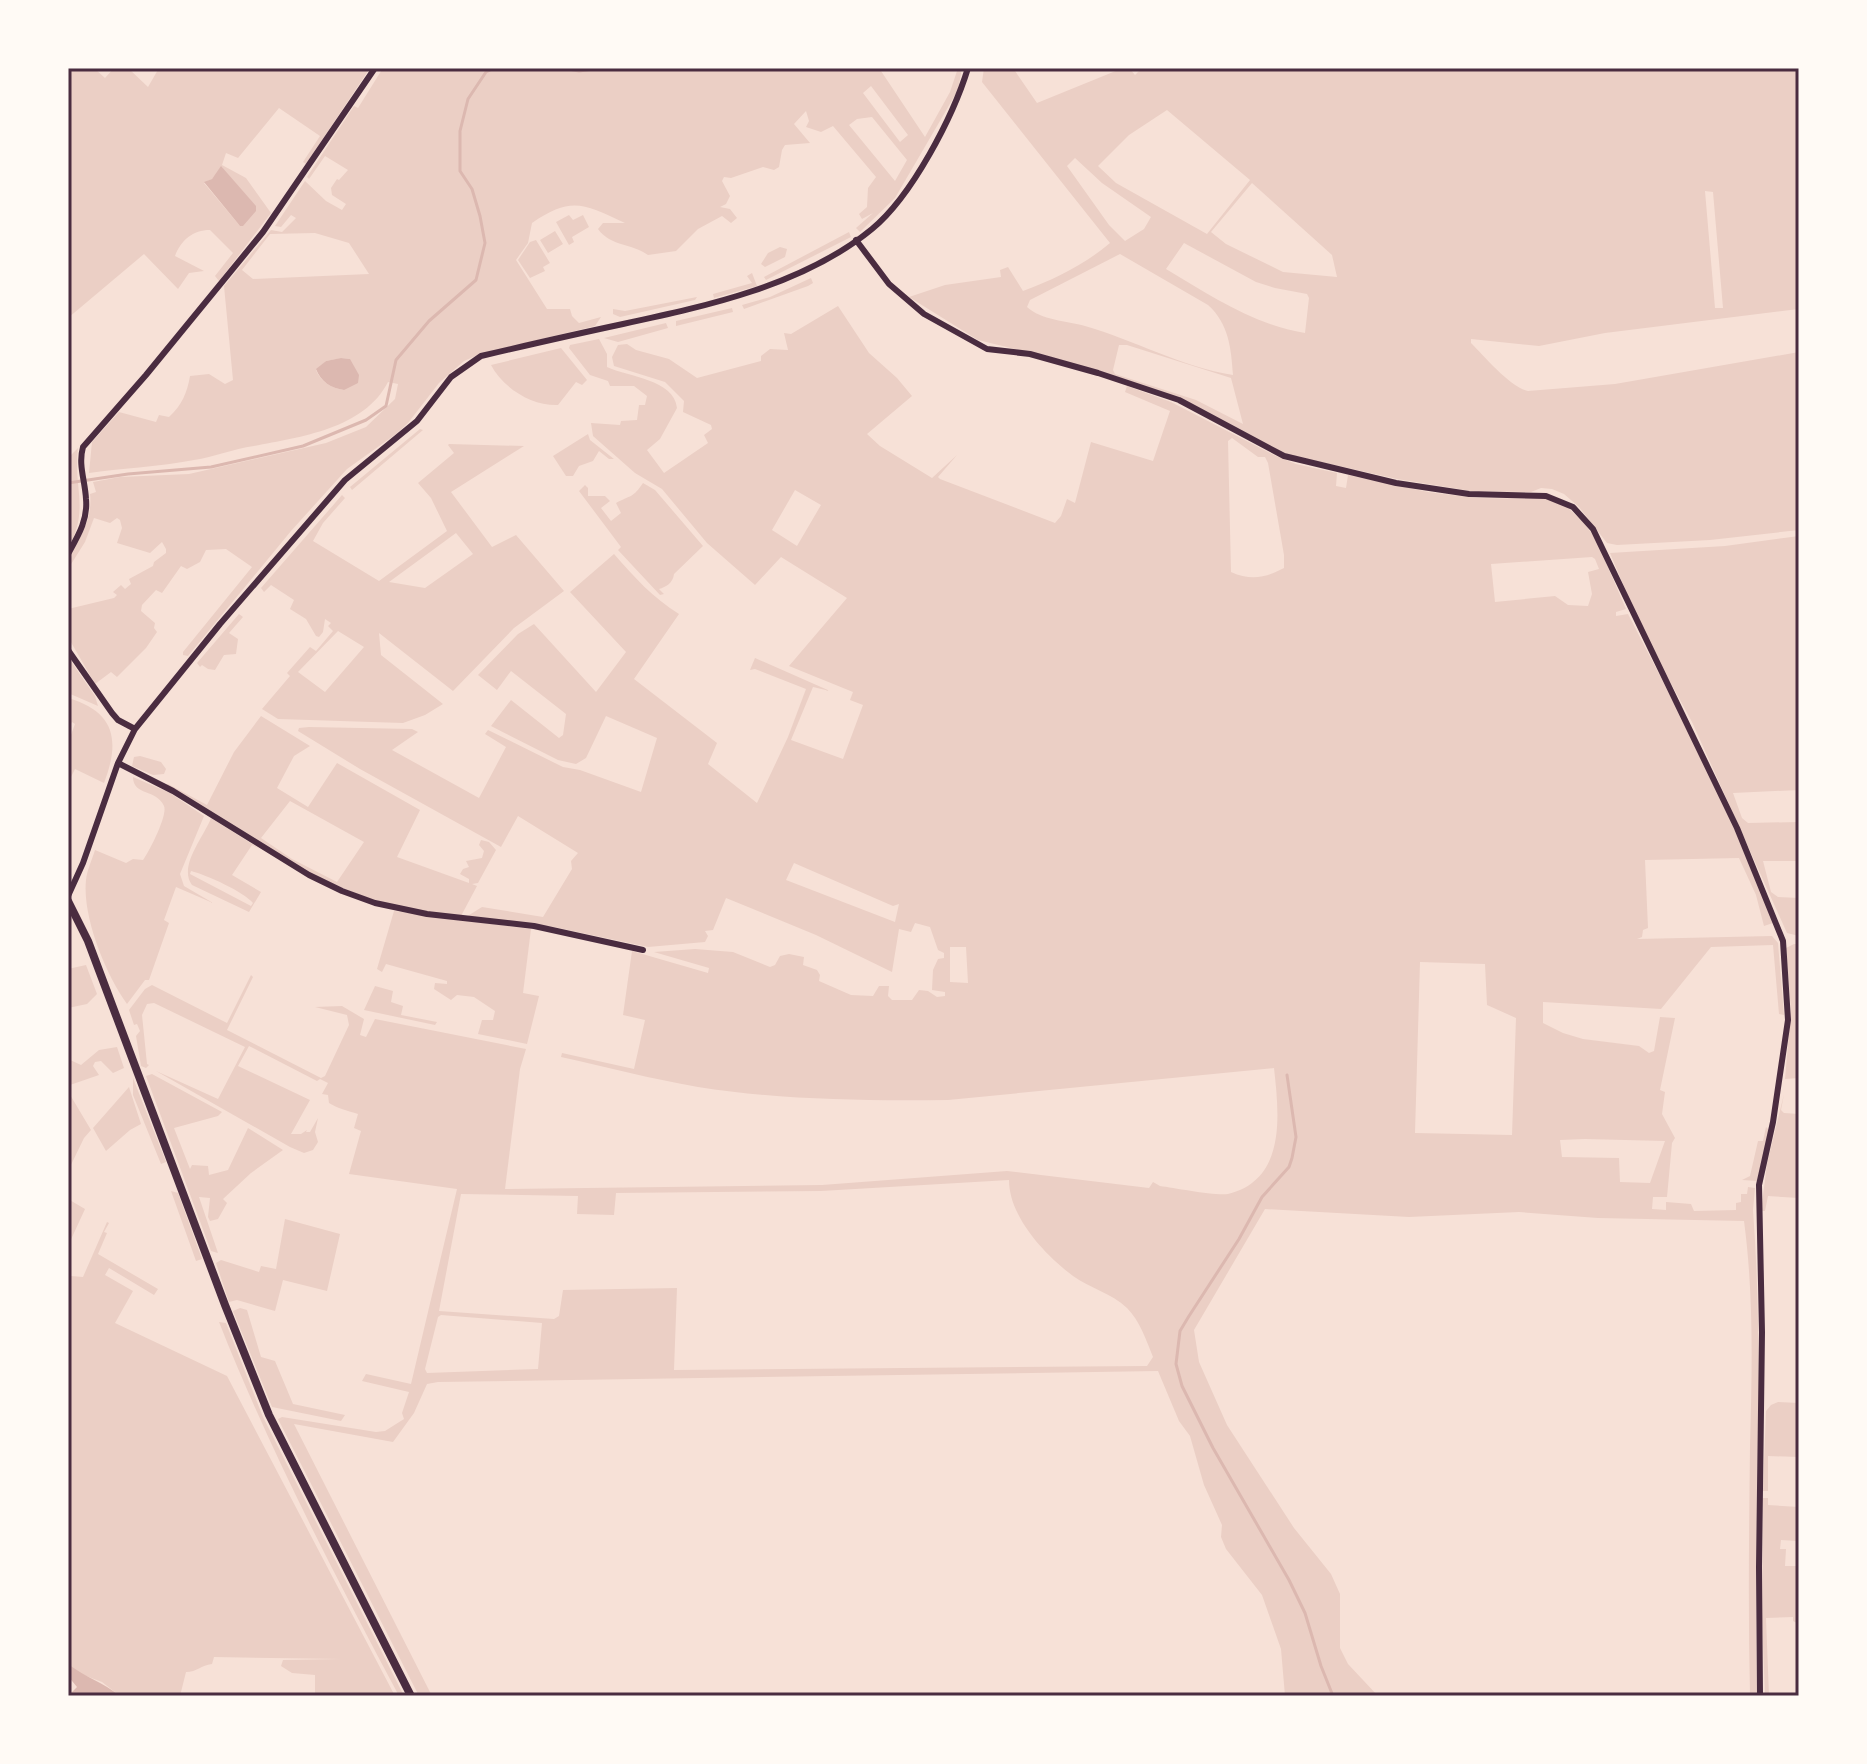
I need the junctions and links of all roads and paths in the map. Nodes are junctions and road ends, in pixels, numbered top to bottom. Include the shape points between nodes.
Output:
1 (375, 68) edge
2 (968, 68) edge
3 (856, 240) junction
4 (68, 554) edge
5 (68, 650) edge
6 (135, 729) junction
7 (118, 763) junction
8 (68, 899) edge
9 (643, 950) dead end
10 (411, 1696) edge
11 (1760, 1696) edge

1 - 4 street via 263,232 83,447 85,518
2 - 3 street via 956,105 906,191
3 - 6 street via 775,283 722,302 481,356 451,377 417,421 345,480
3 - 11 street via 889,284 924,314 987,349 1047,359 1179,400 1284,456 1396,483 1469,494 1546,496 1573,507 1593,529 1737,828 1783,941 1788,1020 1759,1185
5 - 6 street via 112,713
6 - 7 street
7 - 8 street
7 - 9 street via 309,875 375,903 534,926
8 - 10 main road via 269,1415

